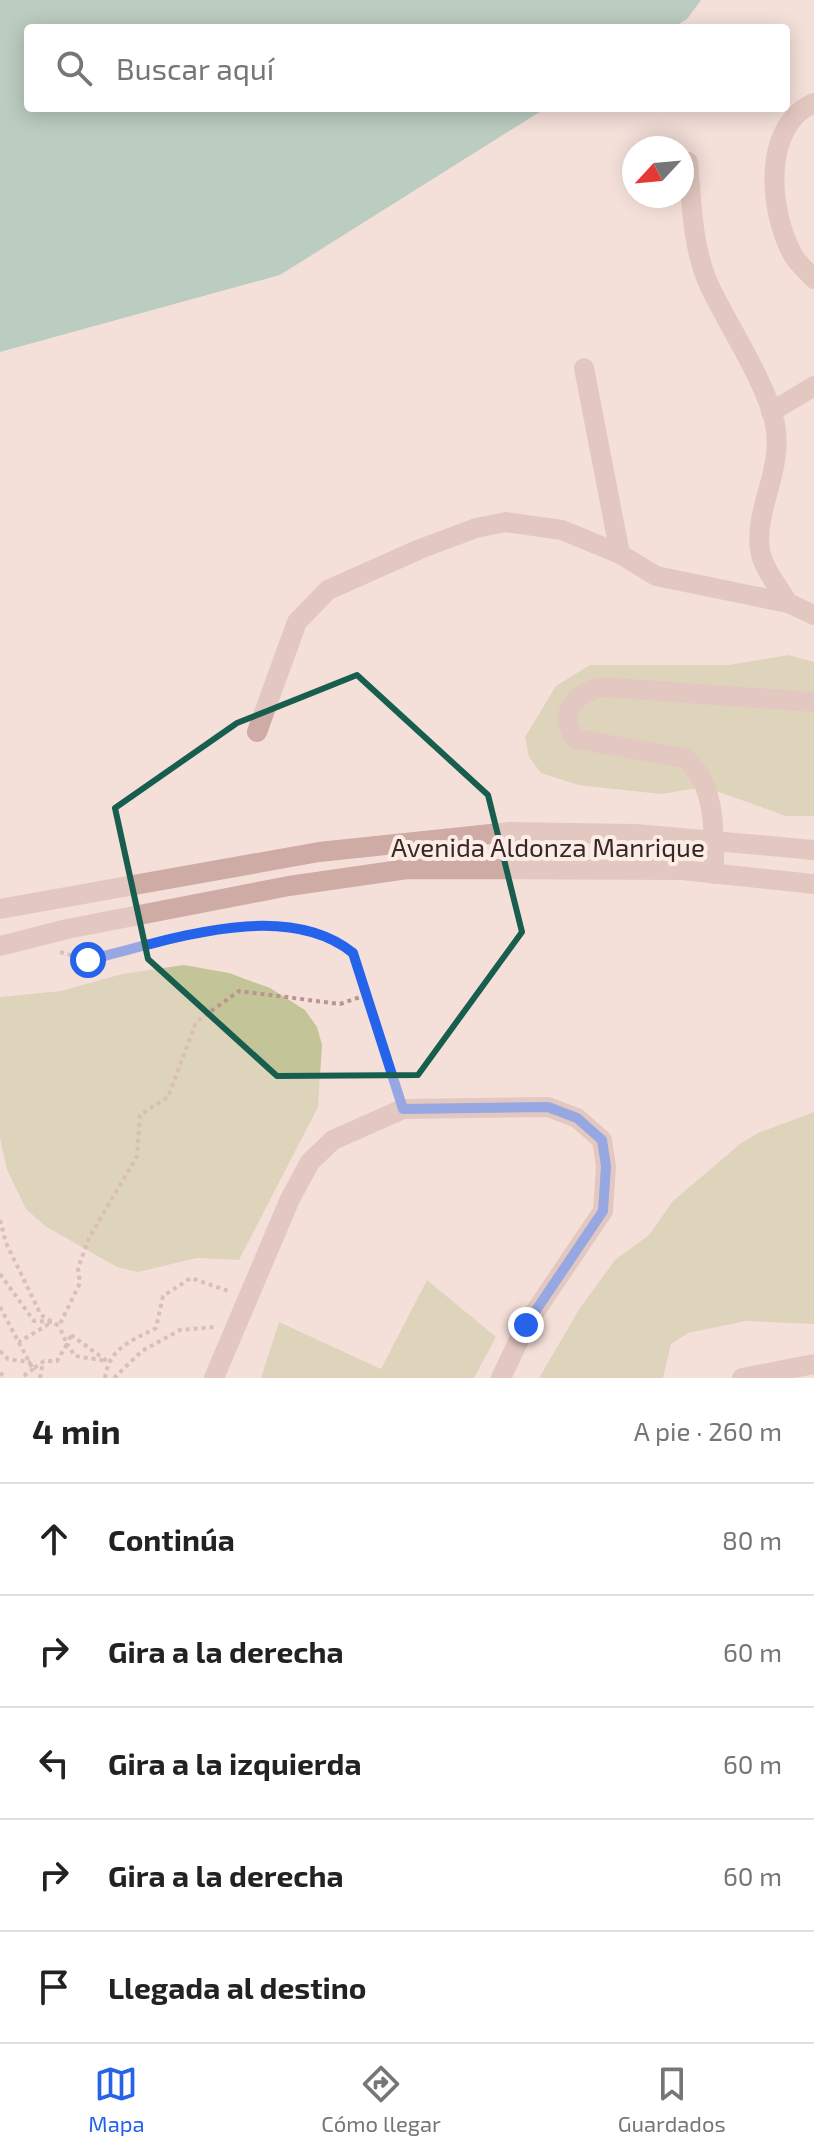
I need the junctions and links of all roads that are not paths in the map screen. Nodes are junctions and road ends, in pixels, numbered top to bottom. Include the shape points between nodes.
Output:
1 (814, 103) edge
2 (692, 208) edge
3 (814, 279) edge
4 (584, 368) dead end
5 (814, 386) edge
6 (771, 412) junction
7 (620, 554) junction
8 (788, 603) junction
9 (814, 615) edge
10 (814, 702) edge
11 (257, 732) dead end
12 (714, 841) junction
13 (814, 850) edge
14 (714, 874) junction
15 (814, 884) edge
16 (0, 909) edge
17 (0, 946) edge
18 (814, 1364) edge
19 (214, 1378) edge
20 (501, 1378) edge
21 (742, 1378) edge

1 - 3 street via 798,110 785,126 774,203 794,257
2 - 6 street via 696,246 709,286
4 - 7 street
5 - 6 street
6 - 8 street via 779,456 760,551
7 - 8 street via 656,576
7 - 11 street via 562,530 506,522 420,549 328,590 297,622
8 - 9 street
10 - 12 street via 602,687 577,698 567,713 567,728 576,739 685,758 698,769 708,790
12 - 13 street, Avenida Aldonza Manrique
12 - 14 street
12 - 16 street, Avenida Aldonza Manrique via 510,832 319,852
14 - 15 street, Avenida Aldonza Manrique
14 - 17 street, Avenida Aldonza Manrique via 407,869 289,886
18 - 21 street
19 - 20 street via 310,1162 333,1140 403,1109 548,1107 577,1118 602,1140 603,1211 526,1325

